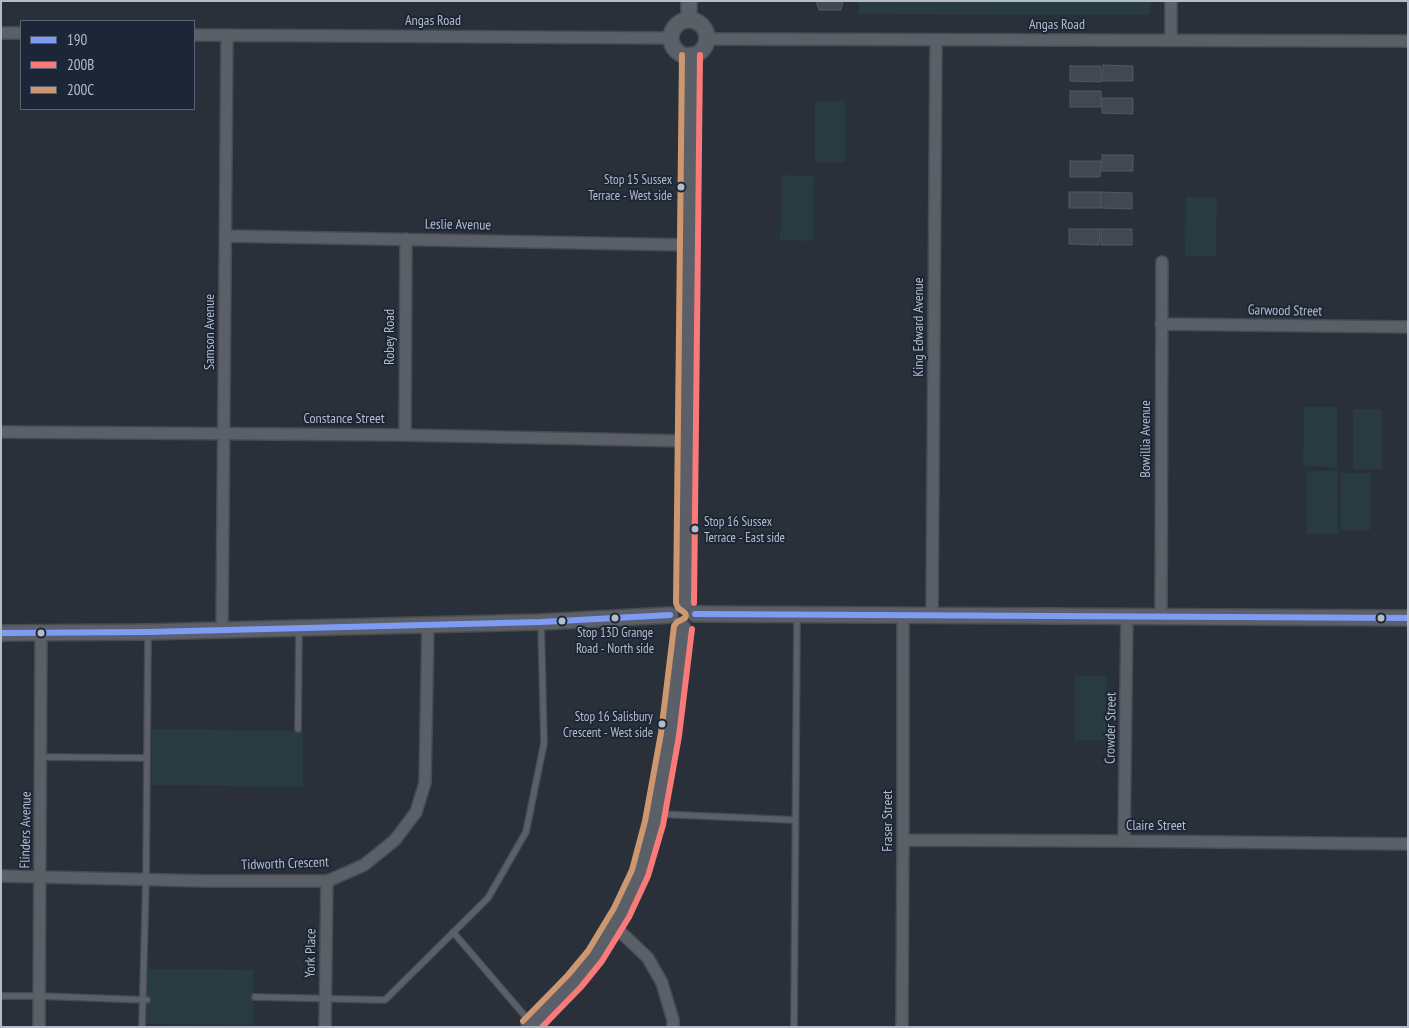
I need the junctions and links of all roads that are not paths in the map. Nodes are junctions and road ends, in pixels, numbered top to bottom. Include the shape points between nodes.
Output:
1 (690, 1) edge
2 (1171, 1) edge
3 (689, 20) junction
4 (1, 33) edge
5 (20, 33) edge
6 (195, 35) edge
7 (227, 35) junction
8 (671, 38) junction
9 (707, 39) junction
10 (936, 40) junction
11 (1171, 40) junction
12 (1408, 41) edge
13 (691, 55) junction
14 (226, 236) junction
15 (406, 239) junction
16 (689, 245) junction
17 (1162, 262) dead end
18 (1162, 324) junction
19 (1408, 327) edge
20 (1, 432) edge
21 (224, 433) junction
22 (405, 435) junction
23 (686, 441) junction
24 (690, 608) junction
25 (797, 614) junction
26 (670, 615) junction
27 (903, 615) junction
28 (932, 615) junction
29 (1127, 616) junction
30 (1161, 617) junction
31 (1408, 618) edge
32 (541, 622) junction
33 (428, 624) junction
34 (299, 628) junction
35 (683, 628) junction
36 (222, 630) junction
37 (148, 632) junction
38 (1, 633) edge
39 (41, 633) junction
40 (298, 729) dead end
41 (41, 757) junction
42 (147, 758) junction
43 (656, 814) junction
44 (796, 820) junction
45 (903, 840) junction
46 (1124, 840) junction
47 (1408, 844) edge
48 (1, 876) edge
49 (40, 876) junction
50 (146, 880) junction
51 (327, 880) junction
52 (613, 926) junction
53 (453, 932) junction
54 (1, 996) edge
55 (39, 996) junction
56 (255, 997) dead end
57 (325, 998) junction
58 (144, 1000) junction
59 (531, 1026) edge
60 (39, 1027) edge
61 (142, 1027) edge
62 (325, 1027) edge
63 (673, 1027) edge
64 (794, 1027) edge
65 (902, 1027) edge

1 - 3 street
2 - 11 street
3 - 8 street via 674,28
3 - 9 street via 704,27
4 - 5 street
6 - 7 street, Angas Road
7 - 8 street, Angas Road
7 - 14 street, Samson Avenue
8 - 13 street via 679,52
9 - 10 street, Angas Road
9 - 13 street via 702,50
10 - 11 street, Angas Road
10 - 28 street, King Edward Avenue
11 - 12 street, Angas Road
13 - 16 street
14 - 15 street, Leslie Avenue
14 - 21 street, Samson Avenue
15 - 16 street, Leslie Avenue
15 - 22 street, Robey Road
16 - 23 street
17 - 18 street, Bowillia Avenue
18 - 19 street, Garwood Street
18 - 30 street, Bowillia Avenue
20 - 21 street, Constance Street
21 - 22 street, Constance Street
21 - 36 street, Samson Avenue
22 - 23 street, Constance Street
23 - 24 street
24 - 25 street
24 - 26 street via 678,603
24 - 35 street via 694,622
25 - 27 street
25 - 44 lane
26 - 32 street
26 - 35 street via 675,625
27 - 28 street
27 - 45 street, Fraser Street
28 - 29 street
29 - 30 street
29 - 46 street, Crowder Street
30 - 31 street
32 - 33 street
32 - 53 lane via 544,743 526,832 488,898
33 - 34 street
33 - 51 street, Tidworth Crescent via 425,783 416,812 395,840 364,865
34 - 36 street
34 - 40 lane
35 - 43 street
36 - 37 street
37 - 39 street
37 - 42 lane
38 - 39 street
39 - 41 street, Flinders Avenue
41 - 42 lane
41 - 49 street, Flinders Avenue
42 - 50 lane
43 - 44 lane
43 - 52 street via 640,873
44 - 64 lane
45 - 46 street, Claire Street
45 - 65 street, Fraser Street
46 - 47 street, Claire Street
48 - 49 street, Tidworth Crescent
49 - 50 street, Tidworth Crescent
49 - 55 street, Flinders Avenue
50 - 51 street, Tidworth Crescent
50 - 58 lane
51 - 57 street, York Place
52 - 59 street via 575,981
52 - 63 street via 648,958 662,983
53 - 57 lane via 385,1000
53 - 59 lane
54 - 55 lane
55 - 58 lane
55 - 60 street, Flinders Avenue
56 - 57 lane
57 - 62 street, York Place
58 - 61 lane

